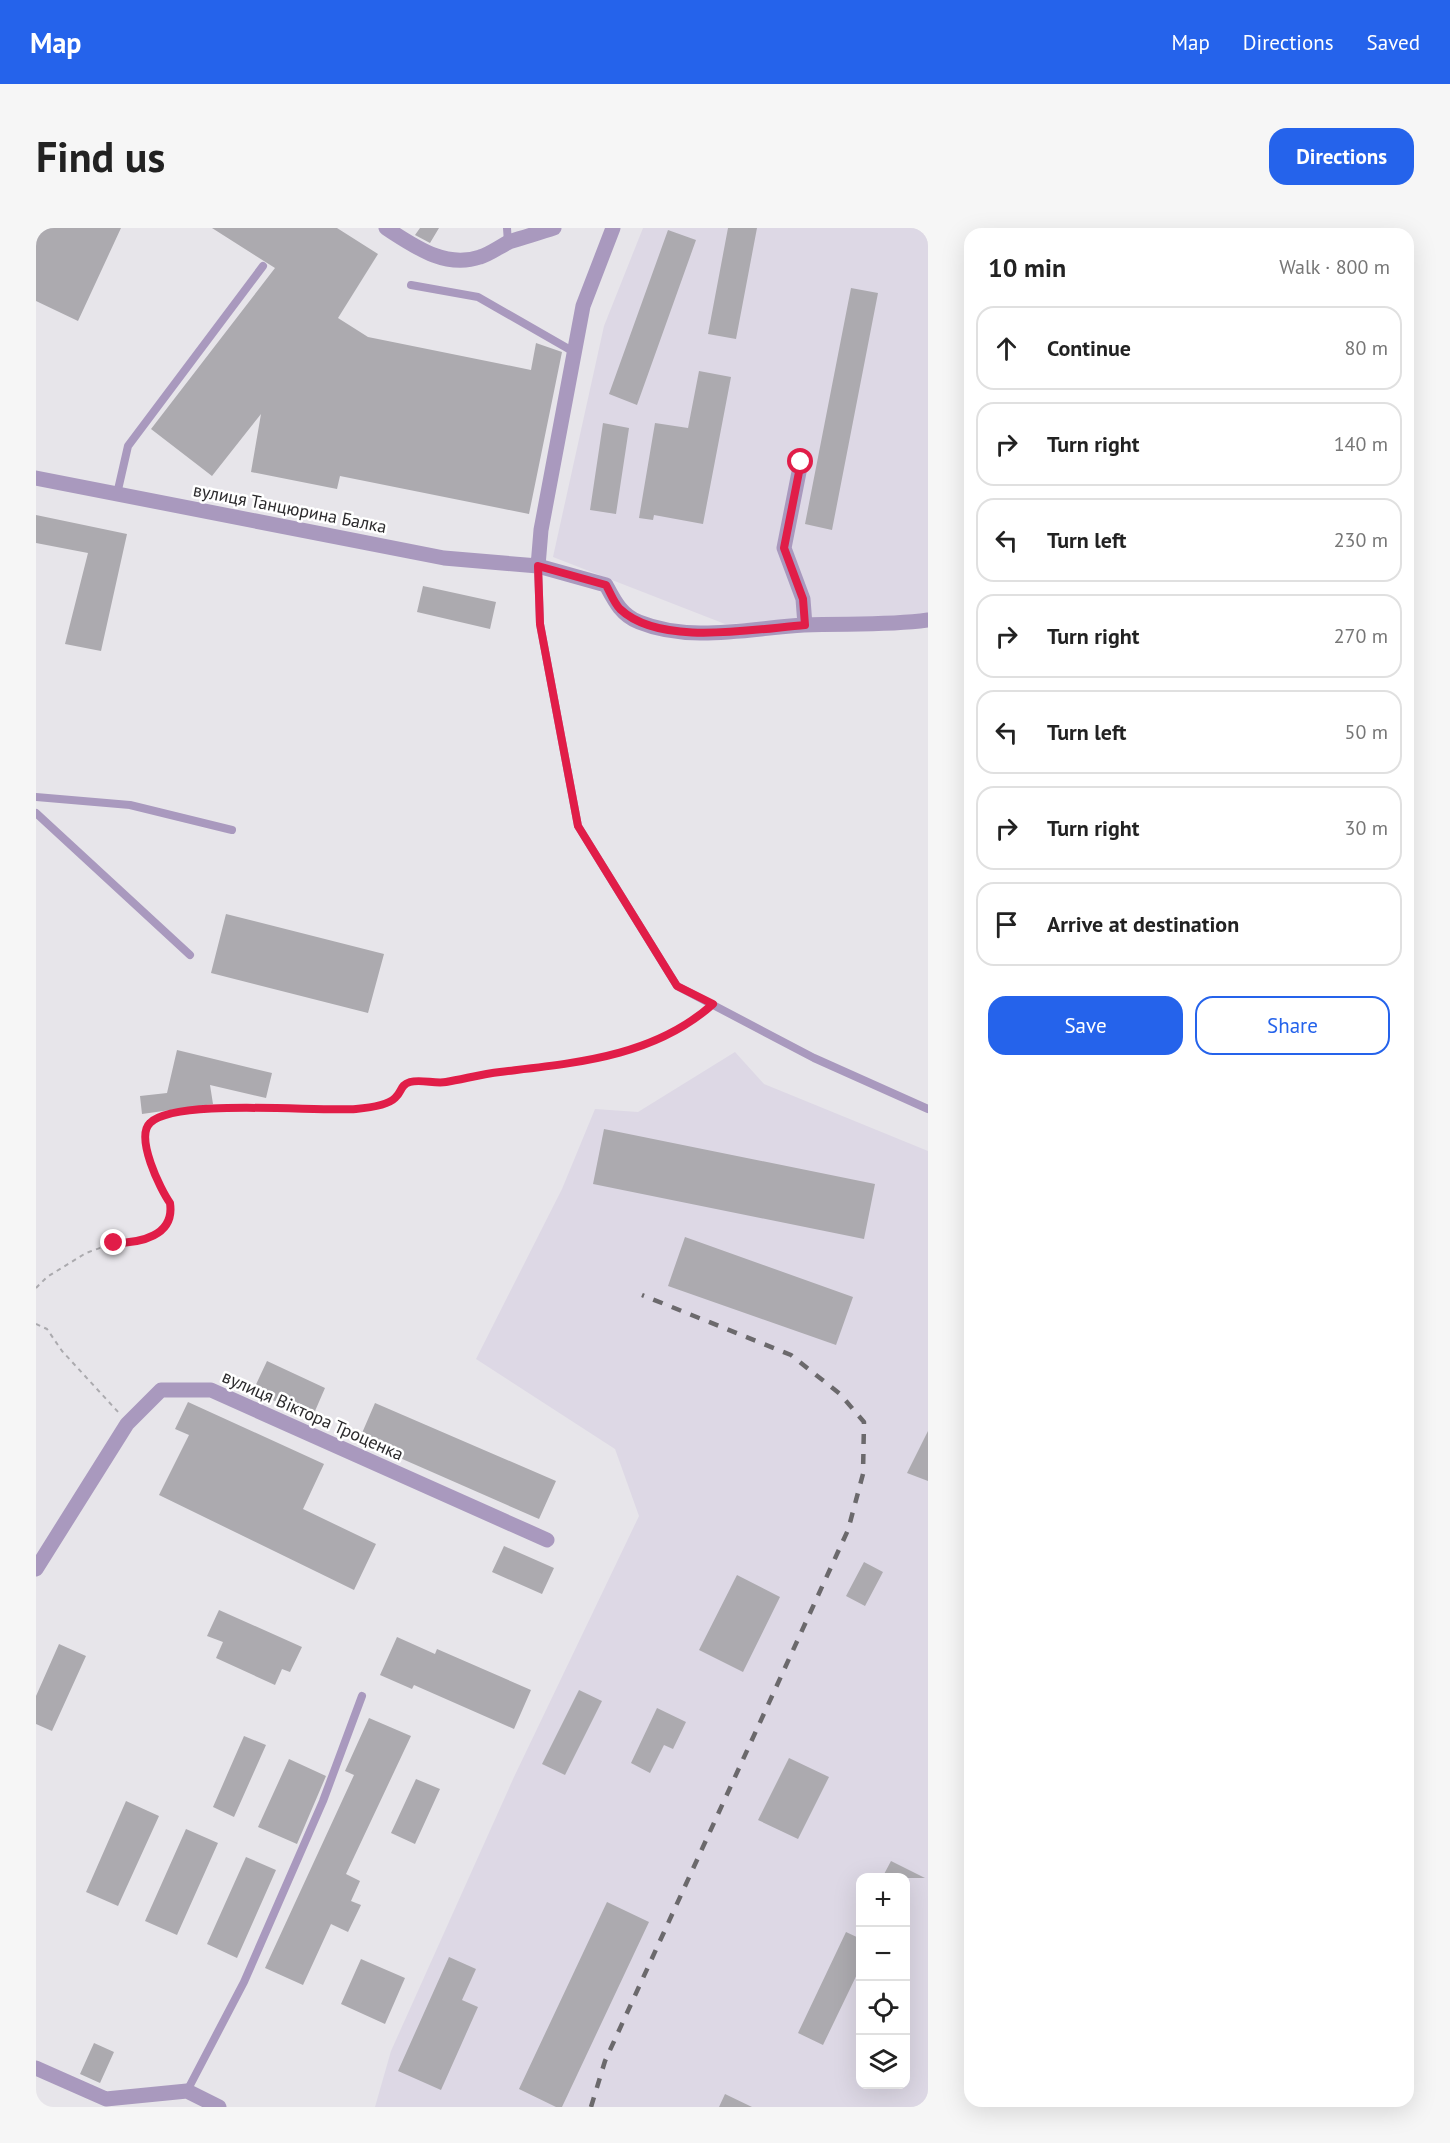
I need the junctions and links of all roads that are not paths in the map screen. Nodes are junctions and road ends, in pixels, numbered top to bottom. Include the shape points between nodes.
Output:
1 (386, 228) edge
2 (554, 228) edge
3 (613, 228) edge
4 (507, 235) edge
5 (263, 267) dead end
6 (411, 285) dead end
7 (574, 352) junction
8 (801, 462) dead end
9 (36, 478) edge
10 (117, 494) junction
11 (538, 566) junction
12 (928, 620) edge
13 (805, 625) junction
14 (36, 797) edge
15 (36, 813) edge
16 (232, 830) dead end
17 (190, 955) dead end
18 (928, 1109) edge
19 (547, 1540) dead end
20 (40, 1551) edge
21 (36, 1569) edge
22 (362, 1696) dead end
23 (36, 2068) edge
24 (187, 2091) junction
25 (106, 2103) edge
26 (219, 2107) edge

1 - 4 street via 416,248 449,261 482,257
2 - 4 street
3 - 7 street via 583,306
5 - 10 lane via 128,446
6 - 7 lane via 478,297
7 - 11 street
8 - 13 street via 784,548 803,599
9 - 10 street, вулиця Танцюрина Балка
10 - 11 street, вулиця Танцюрина Балка via 444,558
11 - 13 street, вулиця Танцюрина Балка via 606,585 618,608 637,622 667,629 706,633
11 - 18 lane via 540,624 578,826 677,986 814,1058
12 - 13 street, вулиця Танцюрина Балка
14 - 16 lane via 130,805
15 - 17 lane
19 - 20 street, вулиця Віктора Троценка via 211,1390 161,1389 127,1424
20 - 21 street, вулиця Віктора Троценка
22 - 24 lane via 323,1801 248,1971
23 - 25 street
24 - 25 street
24 - 26 street

